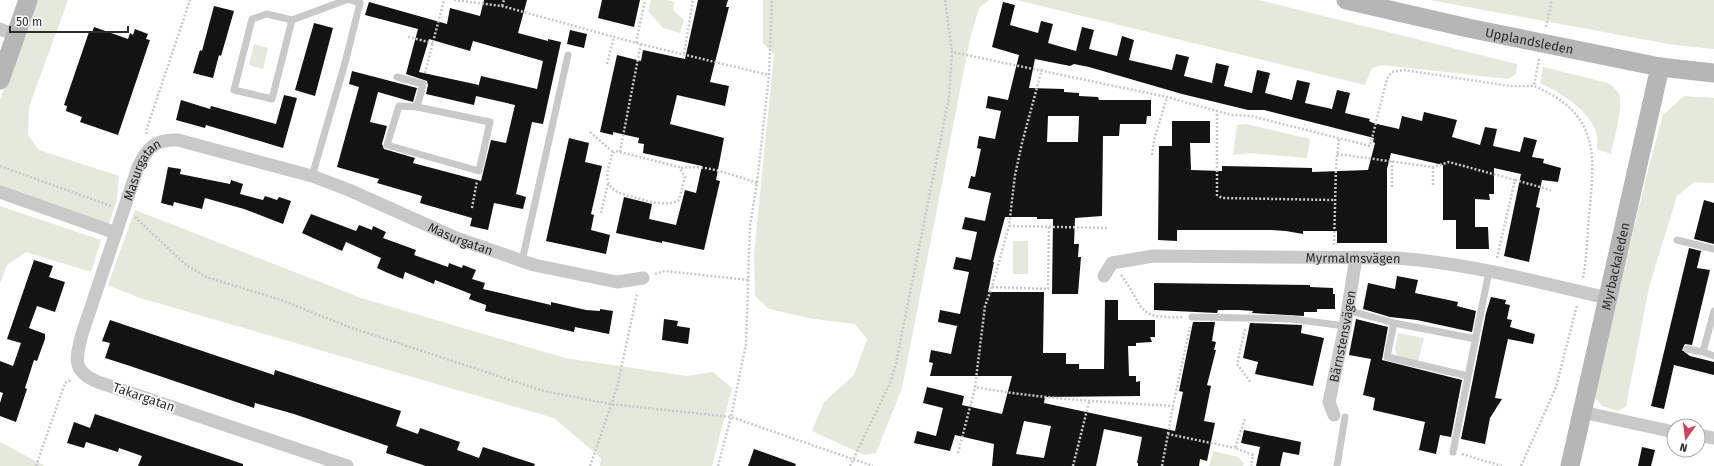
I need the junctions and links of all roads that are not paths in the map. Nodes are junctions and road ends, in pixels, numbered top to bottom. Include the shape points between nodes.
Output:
1 (28, 0) edge
2 (346, 0) edge
3 (350, 0) edge
4 (1346, 0) edge
5 (292, 20) junction
6 (8, 32) edge
7 (568, 55) dead end
8 (1660, 67) junction
9 (1714, 73) edge
10 (397, 77) dead end
11 (0, 80) edge
12 (417, 107) junction
13 (312, 176) junction
14 (0, 192) edge
15 (116, 233) junction
16 (1677, 240) dead end
17 (1714, 249) edge
18 (1356, 258) junction
19 (522, 261) junction
20 (1492, 272) junction
21 (1104, 276) dead end
22 (643, 278) road end
23 (1607, 298) junction
24 (1347, 310) junction
25 (1714, 311) edge
26 (1192, 317) road end
27 (1394, 323) junction
28 (1345, 326) junction
29 (1476, 339) junction
30 (1687, 349) dead end
31 (1703, 352) junction
32 (1714, 356) edge
33 (1468, 376) junction
34 (1582, 412) junction
35 (1340, 416) joint
36 (1666, 430) edge
37 (1453, 452) road end
38 (347, 466) edge
39 (1337, 466) edge
40 (1570, 466) edge

1 - 6 street
2 - 5 lane
3 - 13 lane via 360,3
4 - 8 street, Upplandsleden
5 - 5 lane via 266,14 252,19 234,90 272,99
6 - 11 street
7 - 19 lane
8 - 9 street, Upplandsleden
8 - 23 street, Myrbackaleden
10 - 12 lane via 423,84
12 - 12 lane via 399,106 387,145 479,172 490,122
13 - 15 street, Masurgatan via 178,140 167,140 152,146 146,152
13 - 19 street, Masurgatan via 456,238
14 - 15 street
15 - 38 street, Takargatan via 77,353 82,373 98,382
16 - 17 lane
18 - 20 street, Myrmalmsvägen via 1431,260
18 - 21 street, Myrmalmsvägen via 1153,256 1112,263
18 - 24 street, Bärnstensvägen
19 - 22 street, Masurgatan via 618,282
20 - 23 street, Myrmalmsvägen
20 - 29 lane
23 - 34 street, Myrbackaleden
24 - 27 lane
24 - 28 street, Bärnstensvägen
25 - 31 lane
26 - 28 lane via 1292,319
27 - 29 lane
27 - 33 lane via 1387,357
28 - 35 street, Bärnstensvägen via 1329,402
29 - 33 lane
30 - 31 lane
31 - 32 lane
33 - 37 lane
34 - 36 street
34 - 40 street, Myrbackaleden
35 - 39 lane

